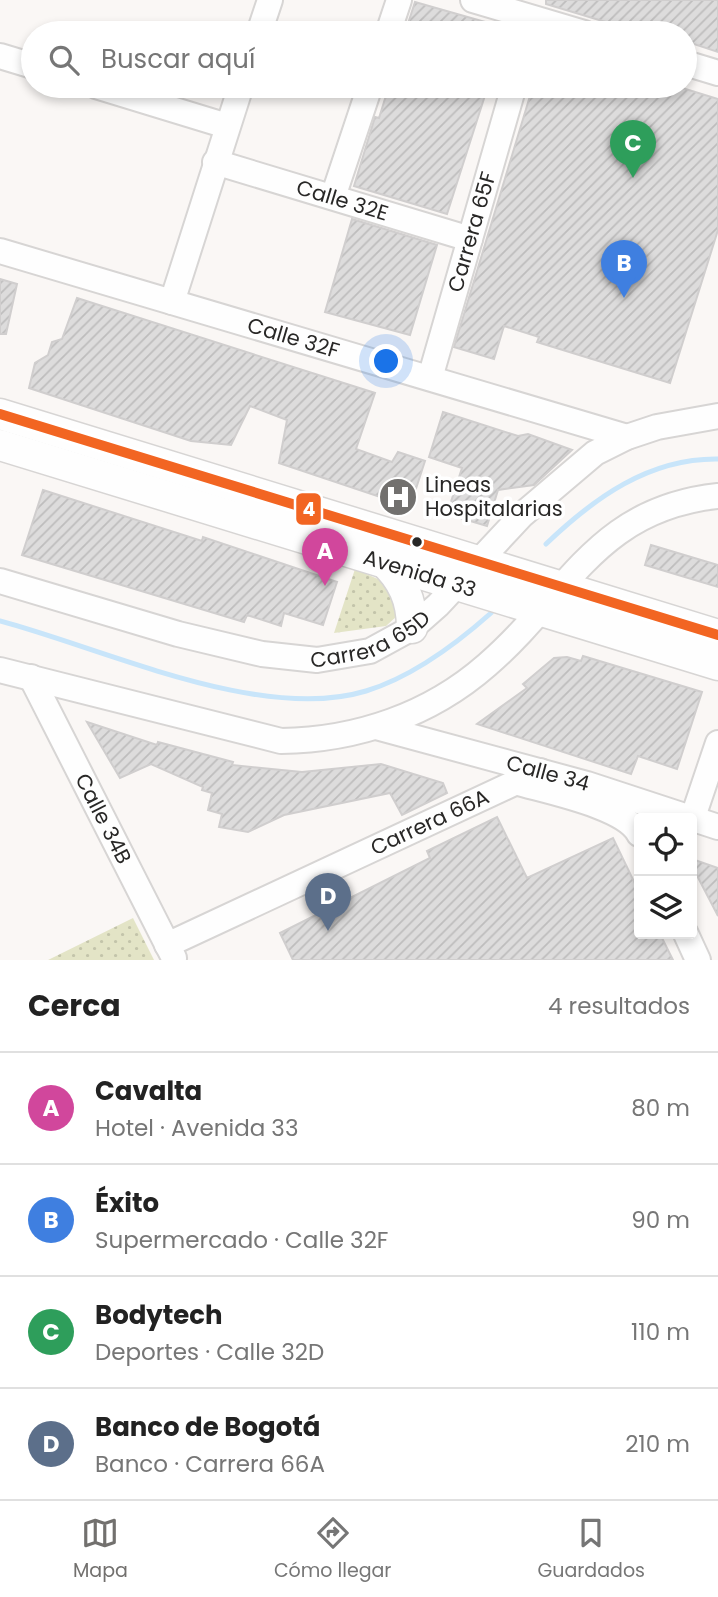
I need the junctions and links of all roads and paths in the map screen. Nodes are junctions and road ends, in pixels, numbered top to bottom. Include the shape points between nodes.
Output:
1 (270, 0) edge
2 (400, 0) edge
3 (473, 0) edge
4 (534, 17) edge
5 (263, 21) edge
6 (392, 21) edge
7 (0, 56) edge
8 (21, 62) edge
9 (697, 67) edge
10 (718, 73) edge
11 (135, 98) edge
12 (237, 98) edge
13 (366, 98) edge
14 (511, 98) edge
15 (227, 126) junction
16 (215, 162) junction
17 (333, 197) junction
18 (470, 239) junction
19 (0, 251) edge
20 (172, 302) junction
21 (430, 378) junction
22 (0, 414) edge
23 (718, 416) edge
24 (626, 437) junction
25 (0, 445) edge
26 (718, 496) edge
27 (382, 560) junction
28 (481, 561) junction
29 (0, 581) edge
30 (458, 584) junction
31 (560, 585) junction
32 (540, 609) junction
33 (412, 628) junction
34 (718, 635) edge
35 (718, 665) edge
36 (0, 670) edge
37 (31, 677) junction
38 (376, 727) junction
39 (718, 743) edge
40 (540, 771) junction
41 (515, 782) junction
42 (659, 813) edge
43 (697, 813) edge
44 (634, 825) edge
45 (697, 825) edge
46 (697, 827) edge
47 (718, 827) edge
48 (718, 838) edge
49 (688, 939) edge
50 (171, 953) edge
51 (698, 960) edge

1 - 5 street
2 - 6 street
3 - 4 street
7 - 8 street
9 - 10 street
11 - 15 street
12 - 15 street
13 - 17 street
14 - 18 street, Carrera 65F
15 - 16 street
16 - 17 street, Calle 32E
16 - 20 street
17 - 18 street, Calle 32E
18 - 21 street, Carrera 65F
19 - 20 street, Calle 32F
20 - 21 street, Calle 32F
21 - 24 street, Calle 32F
22 - 28 main road, Avenida 33
23 - 24 street, Carrera 65D
24 - 28 street, Carrera 65D via 595,453 558,483
25 - 27 main road, Avenida 33
26 - 31 street via 654,511 631,522
27 - 30 main road, Avenida 33
27 - 33 main road via 409,598
28 - 30 street, Carrera 65D
28 - 31 main road, Avenida 33
29 - 33 street, Carrera 65D via 178,634 290,659 317,660 370,651
30 - 32 main road, Avenida 33
30 - 33 street, Carrera 65D
31 - 32 street
31 - 34 main road, Avenida 33
32 - 35 main road, Avenida 33
32 - 38 street via 466,682 416,712
36 - 37 street
37 - 38 street via 281,741
37 - 50 street, Calle 34B
38 - 40 street, Calle 34
39 - 43 street
40 - 41 street, Carrera 66A
40 - 42 street, Calle 34
41 - 44 street via 603,809
41 - 50 street, Carrera 66A
45 - 47 street, Calle 34
46 - 48 street
49 - 51 street

